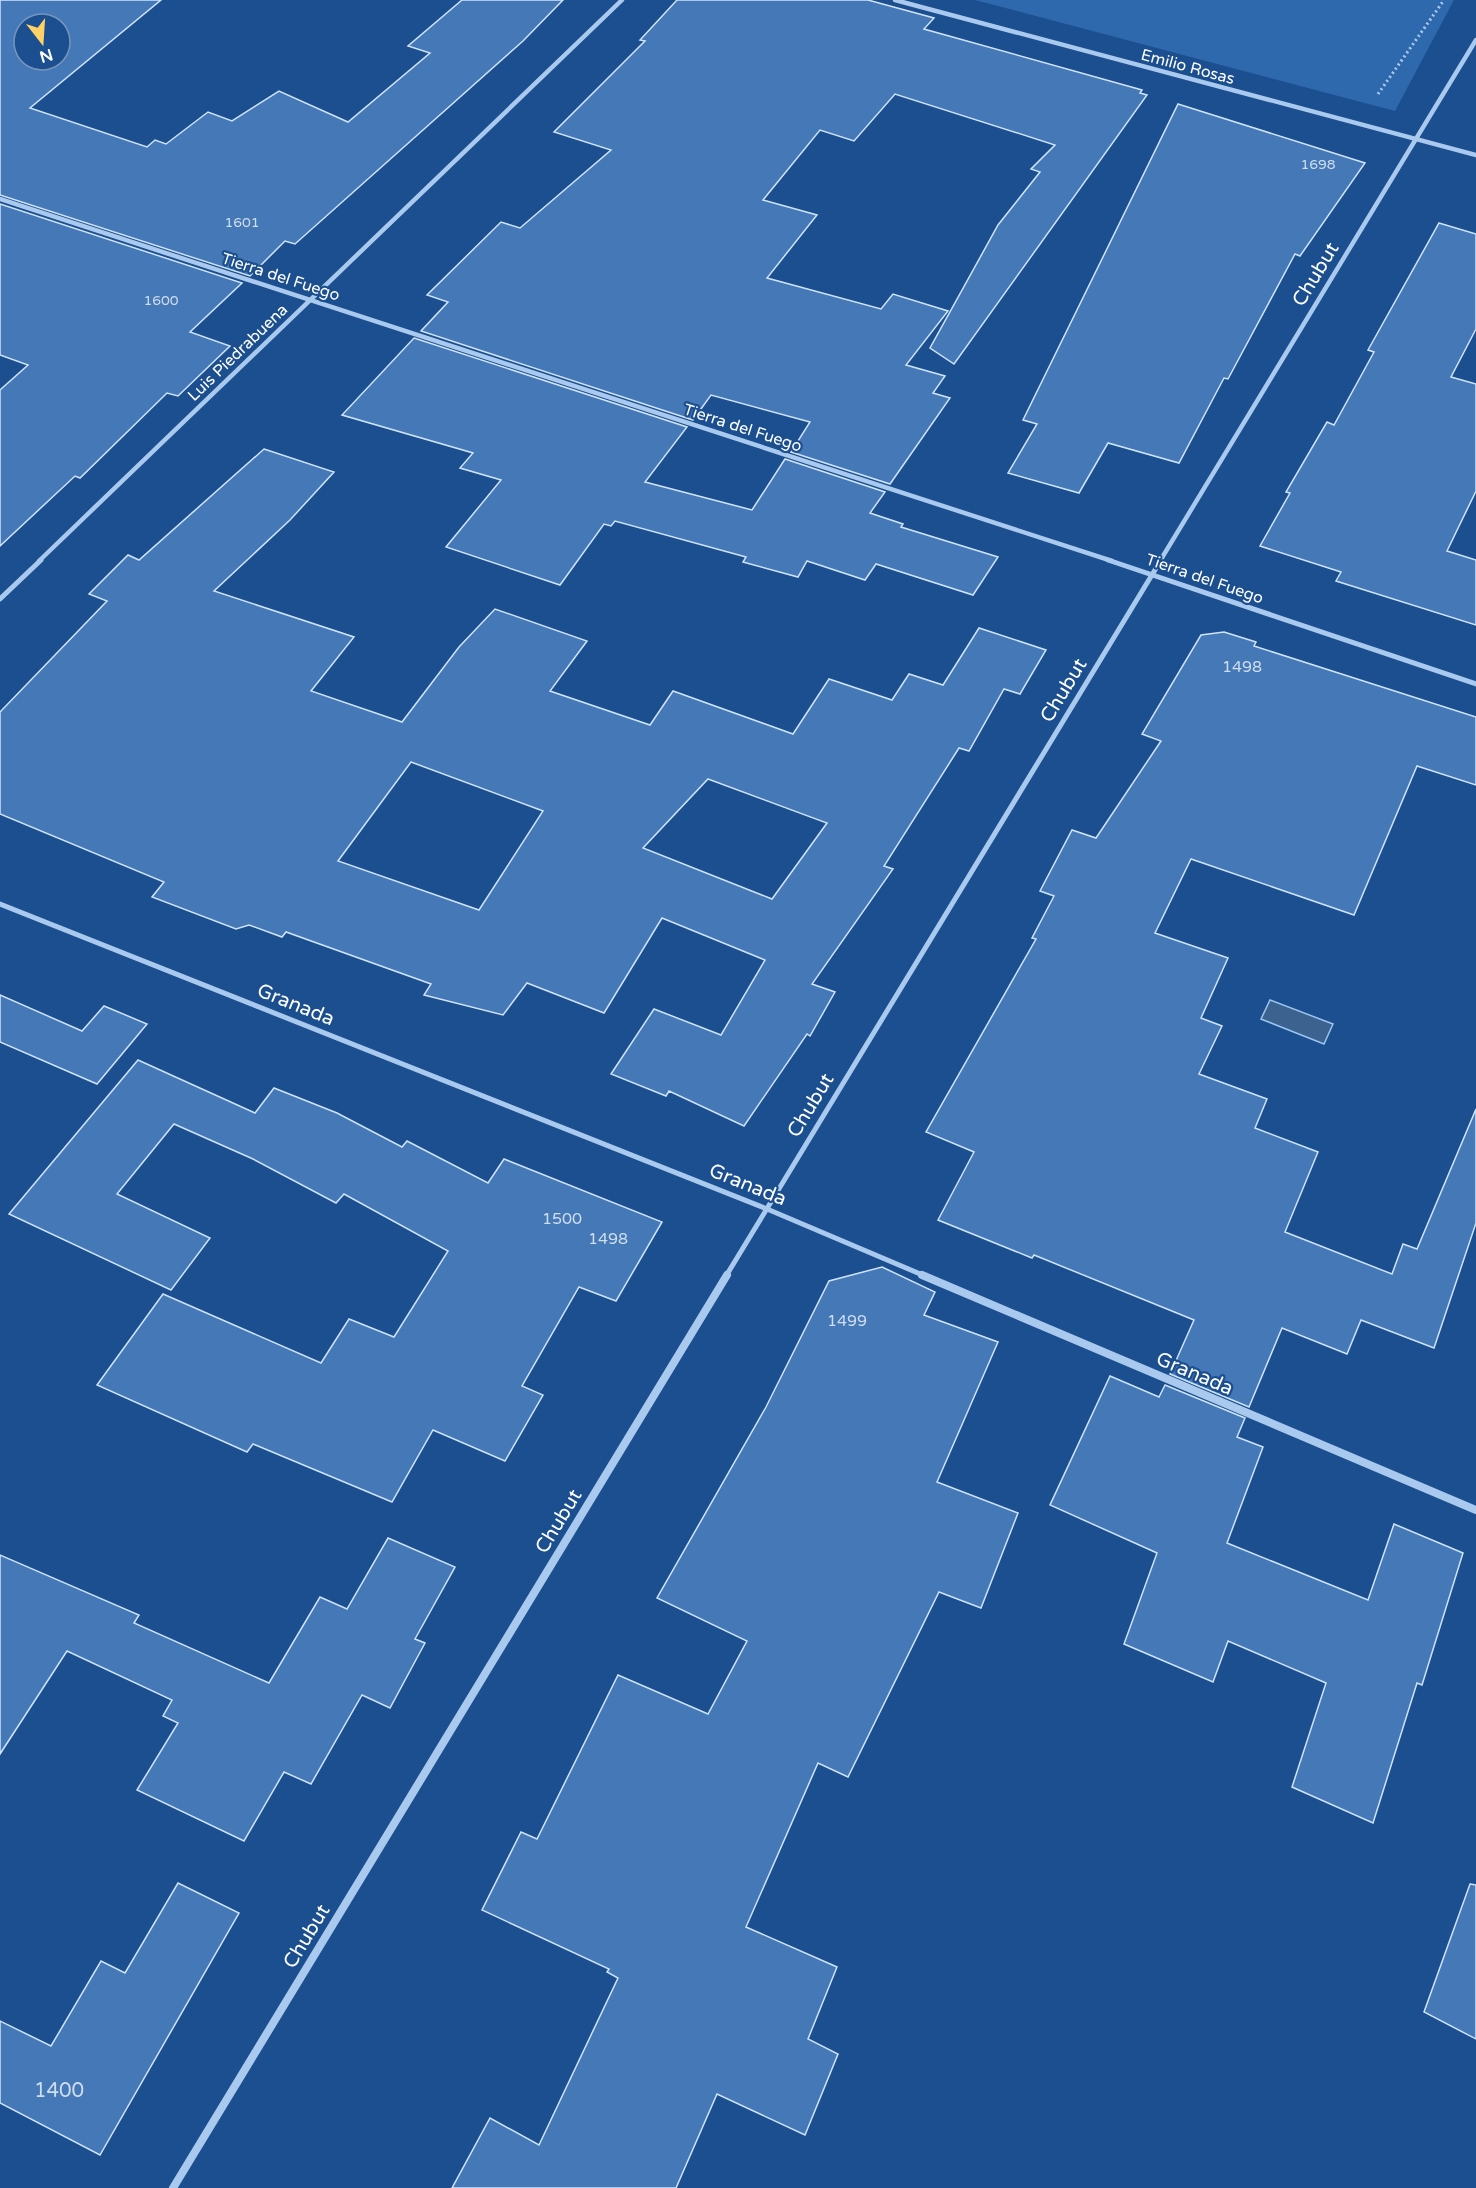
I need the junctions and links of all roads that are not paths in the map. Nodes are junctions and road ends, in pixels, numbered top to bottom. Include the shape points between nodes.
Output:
1 (622, 0) edge
2 (895, 0) edge
3 (1476, 40) edge
4 (1416, 139) junction
5 (1476, 154) edge
6 (0, 200) edge
7 (310, 300) junction
8 (1152, 574) junction
9 (0, 599) edge
10 (1476, 684) edge
11 (0, 904) edge
12 (767, 1209) junction
13 (1476, 1510) edge
14 (173, 2188) edge

1 - 7 street, Luis Piedrabuena
2 - 4 street, Emilio Rosas
3 - 4 street, Chubut
4 - 5 street, Emilio Rosas
4 - 8 street, Chubut
6 - 7 street, Tierra del Fuego
7 - 8 street, Tierra del Fuego
7 - 9 street, Luis Piedrabuena
8 - 10 street, Tierra del Fuego
8 - 12 street, Chubut
11 - 12 street, Granada
12 - 13 street, Granada
12 - 14 street, Chubut

